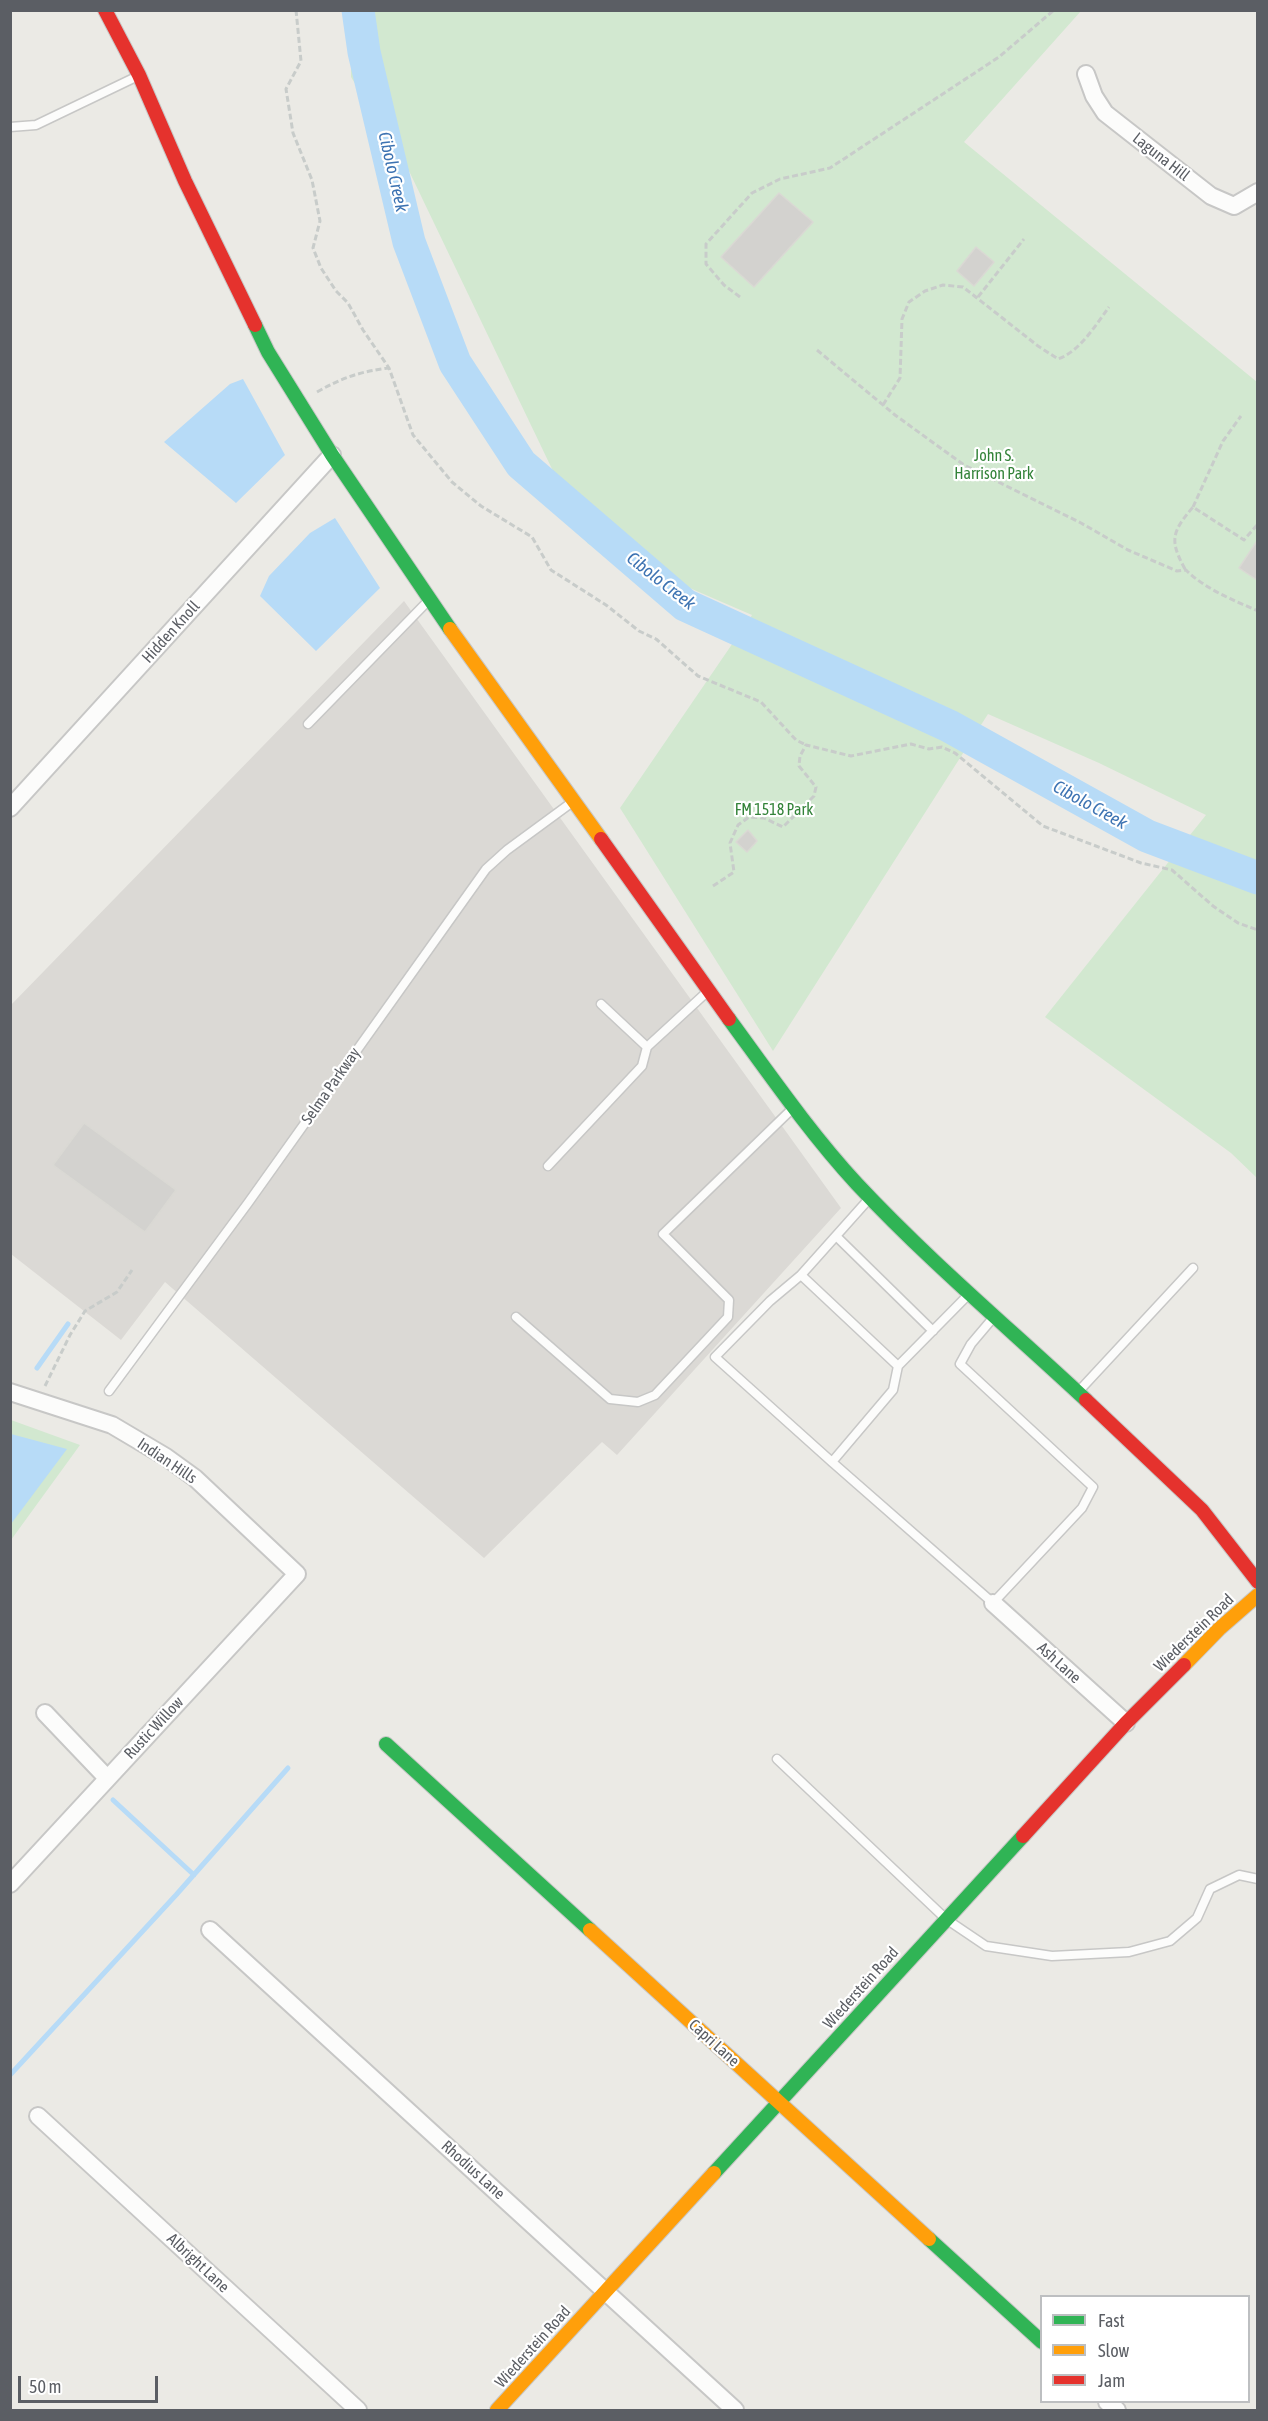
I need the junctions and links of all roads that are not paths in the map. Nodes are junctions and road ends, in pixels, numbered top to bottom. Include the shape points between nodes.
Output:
1 (105, 10) edge
2 (1086, 74) dead end
3 (139, 75) junction
4 (10, 127) edge
5 (1257, 192) edge
6 (332, 455) junction
7 (429, 599) junction
8 (308, 724) dead end
9 (574, 801) junction
10 (10, 808) edge
11 (708, 990) junction
12 (601, 1004) dead end
13 (647, 1047) junction
14 (794, 1107) junction
15 (548, 1166) dead end
16 (871, 1197) junction
17 (836, 1236) junction
18 (1193, 1268) dead end
19 (801, 1275) junction
20 (970, 1293) junction
21 (995, 1315) junction
22 (516, 1317) dead end
23 (933, 1331) junction
24 (898, 1366) junction
25 (109, 1391) dead end
26 (10, 1392) edge
27 (1078, 1392) junction
28 (832, 1462) junction
29 (297, 1574) joint
30 (1257, 1582) edge
31 (1257, 1595) edge
32 (993, 1603) junction
33 (45, 1713) dead end
34 (1126, 1723) junction
35 (386, 1744) dead end
36 (777, 1759) dead end
37 (108, 1778) junction
38 (1257, 1879) edge
39 (10, 1884) edge
40 (946, 1919) junction
41 (210, 1930) dead end
42 (779, 2102) junction
43 (38, 2116) dead end
44 (606, 2292) junction
45 (1040, 2341) edge
46 (358, 2410) edge
47 (497, 2410) edge
48 (735, 2410) edge

1 - 3 street
2 - 5 street, Laguna Hill via 1105,113 1210,196 1234,206
3 - 4 lane via 36,125
3 - 6 street via 268,352
6 - 7 street
6 - 10 street, Hidden Knoll
7 - 8 lane
7 - 9 street
9 - 11 street
9 - 25 lane, Selma Parkway via 486,869
11 - 13 lane
11 - 14 street
12 - 13 lane
13 - 15 lane via 642,1066
14 - 16 street
14 - 22 lane via 663,1234 729,1300 728,1317 655,1395 638,1402 609,1399
16 - 17 lane
16 - 20 street
17 - 19 lane
17 - 23 lane
18 - 27 lane
19 - 24 lane
19 - 28 lane via 715,1357
20 - 21 street
20 - 23 lane
21 - 27 street
21 - 32 lane via 970,1344 960,1364 1093,1487 1082,1508
23 - 24 lane
24 - 28 lane via 893,1390
26 - 29 street, Indian Hills via 112,1425 166,1457 195,1478
27 - 30 street via 1202,1510
28 - 32 lane
29 - 37 street, Rustic Willow
31 - 34 street, Wiederstein Road
32 - 34 street, Ash Lane
33 - 37 street
34 - 40 street, Wiederstein Road
35 - 42 street, Capri Lane
36 - 40 lane
37 - 39 street, Rustic Willow
38 - 40 lane via 1239,1875 1210,1889 1197,1918 1170,1941 1129,1952 1052,1956 986,1946
40 - 42 street, Wiederstein Road
41 - 44 street, Rhodius Lane
42 - 44 street, Wiederstein Road
42 - 45 street, Capri Lane
43 - 46 street, Albright Lane
44 - 47 street, Wiederstein Road
44 - 48 street, Rhodius Lane

